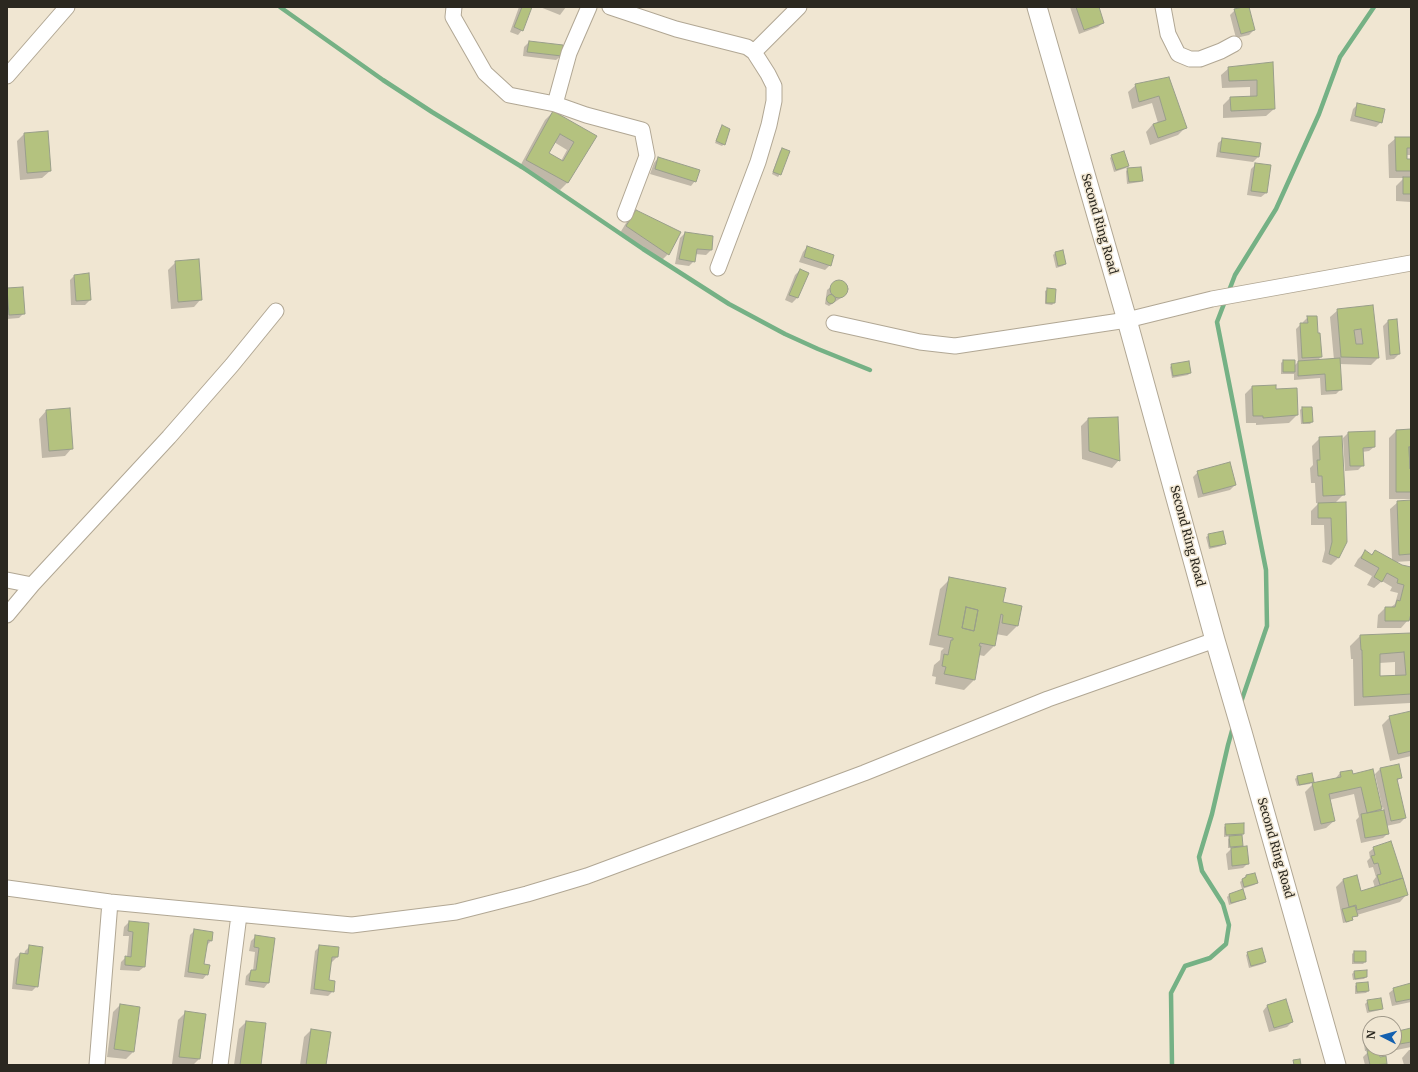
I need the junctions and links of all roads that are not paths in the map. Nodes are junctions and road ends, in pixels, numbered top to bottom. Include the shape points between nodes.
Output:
1 (67, 7) edge
2 (454, 7) edge
3 (589, 7) edge
4 (610, 7) edge
5 (799, 7) edge
6 (1037, 7) edge
7 (1163, 7) edge
8 (1234, 44) dead end
9 (754, 52) junction
10 (7, 76) edge
11 (555, 104) junction
12 (625, 214) dead end
13 (1411, 262) edge
14 (718, 268) dead end
15 (276, 311) dead end
16 (1127, 320) junction
17 (834, 324) dead end
18 (7, 580) edge
19 (32, 585) junction
20 (7, 615) edge
21 (1215, 640) junction
22 (7, 888) edge
23 (110, 902) junction
24 (239, 915) junction
25 (97, 1065) edge
26 (220, 1065) edge
27 (1336, 1065) edge

1 - 10 street
2 - 11 street via 453,17 485,73 509,95
3 - 11 street via 569,52
4 - 9 street via 676,29 747,47
5 - 9 street
6 - 16 main road, Second Ring Road
7 - 8 street via 1168,34 1178,54 1190,59 1200,59
9 - 14 street via 774,86 774,101 758,162
11 - 12 street via 642,130 647,156
13 - 16 street via 1212,299
15 - 19 street via 169,437
16 - 17 street via 955,346 920,342
16 - 21 main road, Second Ring Road
18 - 19 street
19 - 20 street
21 - 24 street via 1048,699 864,773 602,871 527,894 456,912 352,925
21 - 27 main road, Second Ring Road
22 - 23 street
23 - 24 street
23 - 25 street
24 - 26 street

